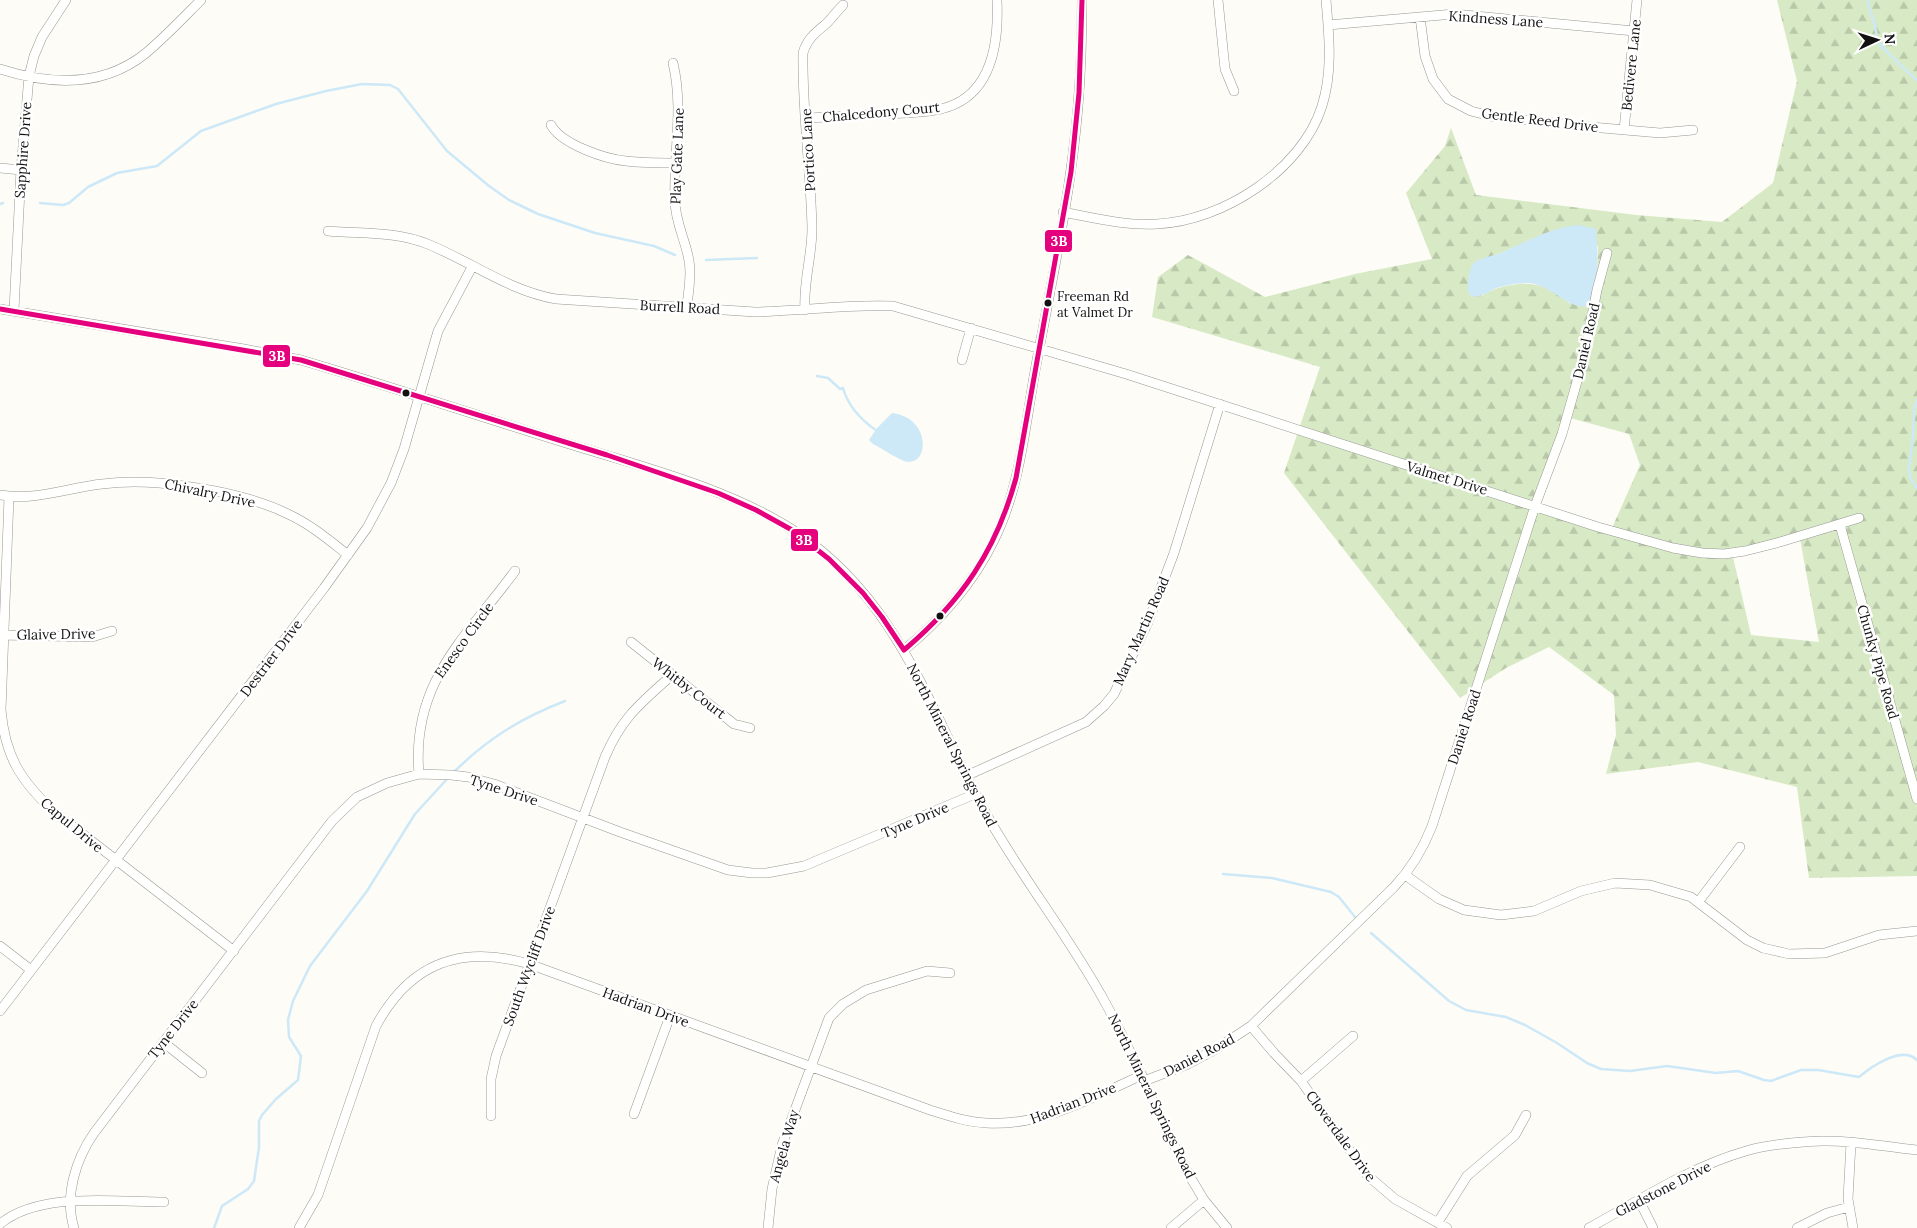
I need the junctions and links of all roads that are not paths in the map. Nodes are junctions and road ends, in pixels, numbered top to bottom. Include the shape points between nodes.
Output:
1 (66, 0) edge
2 (201, 0) edge
3 (997, 0) edge
4 (1082, 0) edge
5 (1218, 0) edge
6 (1326, 0) edge
7 (1637, 0) edge
8 (843, 5) dead end
9 (1420, 17) junction
10 (1328, 25) junction
11 (1634, 31) junction
12 (673, 63) dead end
13 (0, 69) edge
14 (29, 76) junction
15 (1234, 91) dead end
16 (806, 118) junction
17 (551, 125) dead end
18 (1624, 130) junction
19 (1693, 130) dead end
20 (676, 163) junction
21 (0, 168) edge
22 (21, 170) junction
23 (1063, 212) junction
24 (328, 231) dead end
25 (1607, 253) dead end
26 (472, 267) junction
27 (687, 307) junction
28 (0, 309) edge
29 (14, 310) junction
30 (805, 310) junction
31 (971, 328) junction
32 (1039, 349) junction
33 (962, 360) dead end
34 (418, 396) junction
35 (1220, 404) junction
36 (5, 496) edge
37 (1535, 506) junction
38 (1859, 518) dead end
39 (1840, 525) junction
40 (348, 555) junction
41 (515, 571) dead end
42 (112, 631) dead end
43 (2, 635) edge
44 (631, 642) dead end
45 (904, 650) junction
46 (672, 675) junction
47 (750, 728) dead end
48 (419, 774) junction
49 (966, 776) junction
50 (975, 794) junction
51 (1917, 799) edge
52 (583, 818) junction
53 (1740, 847) dead end
54 (115, 860) junction
55 (1405, 875) junction
56 (1698, 902) junction
57 (1917, 931) edge
58 (0, 946) edge
59 (234, 951) junction
60 (530, 964) junction
61 (31, 970) junction
62 (950, 973) dead end
63 (0, 1010) edge
64 (670, 1016) junction
65 (1251, 1026) junction
66 (1353, 1036) dead end
67 (163, 1042) junction
68 (810, 1066) junction
69 (202, 1073) dead end
70 (1143, 1078) junction
71 (1301, 1081) junction
72 (634, 1114) dead end
73 (1526, 1114) dead end
74 (491, 1116) dead end
75 (1851, 1142) junction
76 (1917, 1150) edge
77 (1204, 1200) junction
78 (1639, 1200) junction
79 (71, 1201) junction
80 (164, 1202) dead end
81 (1849, 1206) junction
82 (1438, 1222) junction
83 (0, 1224) edge
84 (74, 1228) edge
85 (299, 1228) edge
86 (768, 1228) edge
87 (1171, 1228) edge
88 (1227, 1228) edge
89 (1447, 1228) edge
90 (1589, 1228) edge
91 (1653, 1228) edge
92 (1797, 1228) edge
93 (1853, 1228) edge

1 - 14 street, Sapphire Drive via 42,37
2 - 14 street via 146,52 115,72 75,81
3 - 16 street, Chalcedony Court via 993,59 973,91 958,102 942,109 917,112
4 - 23 street via 1078,107
5 - 15 street via 1225,69
6 - 10 street
7 - 11 street, Bedivere Lane
8 - 16 street, Portico Lane via 805,45
9 - 10 street, Kindness Lane
9 - 11 street, Kindness Lane via 1454,14
9 - 18 street, Gentle Reed Drive via 1425,56 1433,79 1448,99 1490,116
10 - 23 street via 1328,79 1322,107 1308,136 1287,161 1254,191 1225,208 1166,223 1126,224
11 - 18 street, Bedivere Lane
12 - 20 street, Play Gate Lane via 679,94
13 - 14 street
14 - 22 street, Sapphire Drive
16 - 30 street, Portico Lane via 812,229
17 - 20 street via 564,139 604,156 625,161
18 - 19 street, Gentle Reed Drive via 1660,133
20 - 27 street, Play Gate Lane via 674,202 689,261
21 - 22 street
22 - 29 street, Sapphire Drive
23 - 32 street
24 - 26 street, Burrell Road via 404,236 430,245
25 - 37 street, Daniel Road via 1582,366 1562,434
26 - 27 street, Burrell Road via 541,296 571,301
26 - 34 street, Destrier Drive via 438,331
27 - 30 street, Burrell Road via 755,312
28 - 29 street, North Mineral Springs Road
29 - 34 street, North Mineral Springs Road via 301,360
30 - 31 street, Burrell Road via 859,305 893,306
31 - 32 street, Burrell Road
31 - 33 street
32 - 35 street, Valmet Drive
32 - 45 street via 1018,465 995,539 962,591
34 - 40 street, Destrier Drive via 391,483
34 - 45 street, North Mineral Springs Road via 696,485 756,510 792,530 830,559 867,598
35 - 37 street, Valmet Drive
35 - 49 street, Mary Martin Road via 1171,561 1148,622 1114,694 1086,722
36 - 40 street, Chivalry Drive via 51,494 127,481 178,484 237,496 288,514
36 - 43 street, Capul Drive
37 - 39 street, Valmet Drive via 1635,539 1713,554 1746,551
37 - 55 street, Daniel Road via 1432,826 1420,854
38 - 39 street, Valmet Drive
39 - 51 street, Chunky Pipe Road
40 - 54 street, Destrier Drive
41 - 48 street, Enesco Circle via 435,680 421,724
42 - 43 street, Glaive Drive via 92,637
43 - 54 street, Capul Drive via 2,728 12,760 44,803
44 - 46 street, Whitby Court
45 - 49 street, North Mineral Springs Road
46 - 47 street, Whitby Court via 734,724
46 - 52 street, South Wycliff Drive via 620,727 605,757
48 - 52 street, Tyne Drive via 482,780
48 - 59 street, Tyne Drive via 375,788 344,808
49 - 50 street, North Mineral Springs Road
50 - 52 street, Tyne Drive via 804,866 767,873 728,870
50 - 70 street, North Mineral Springs Road via 1006,849 1098,990
52 - 60 street, South Wycliff Drive
53 - 56 street
54 - 59 street, Capul Drive
54 - 61 street, Destrier Drive
55 - 56 street via 1439,899 1464,910 1484,914 1534,911 1581,891 1615,883 1662,887
55 - 65 street, Daniel Road
56 - 57 street via 1747,940 1763,948 1789,954 1825,953 1878,934
58 - 61 street
59 - 67 street, Tyne Drive
60 - 64 street, Hadrian Drive
60 - 74 street, South Wycliff Drive via 493,1068
60 - 85 street, Hadrian Drive via 495,957 474,956 454,960 423,972 395,996 376,1026 318,1195
61 - 63 street, Destrier Drive
62 - 68 street, Angela Way via 927,972 884,984 843,1004 829,1018
64 - 68 street, Hadrian Drive
64 - 72 street
65 - 70 street, Daniel Road via 1201,1057
65 - 71 street, Cloverdale Drive
66 - 71 street
67 - 69 street
67 - 79 street, Tyne Drive via 88,1141 76,1170
68 - 70 street, Hadrian Drive via 945,1115 987,1123 1034,1118
68 - 86 street, Angela Way via 776,1166
70 - 77 street, North Mineral Springs Road via 1177,1152
71 - 82 street, Cloverdale Drive via 1367,1175 1395,1199
73 - 82 street via 1515,1135 1467,1176
75 - 76 street, Gladstone Drive
75 - 78 street, Gladstone Drive via 1823,1141 1748,1150 1697,1170
75 - 81 street
77 - 87 street
77 - 88 street, North Mineral Springs Road
78 - 90 street, Gladstone Drive
78 - 91 street
79 - 80 street
79 - 83 street via 36,1206 12,1215
79 - 84 street, Tyne Drive
81 - 92 street
81 - 93 street
82 - 89 street, Cloverdale Drive

